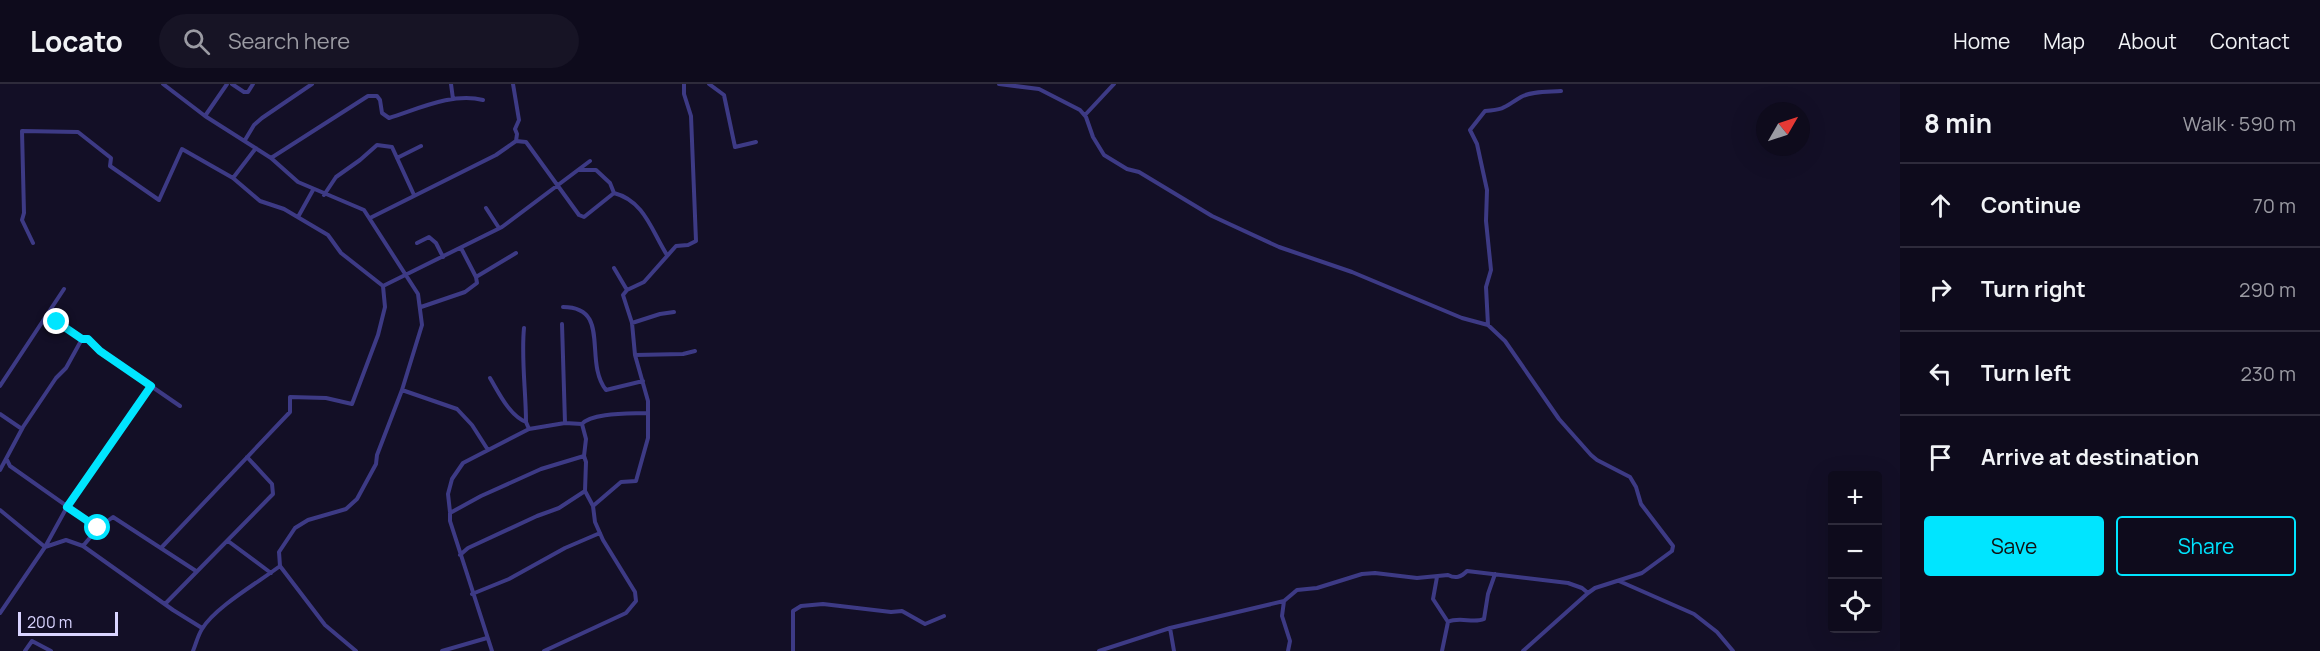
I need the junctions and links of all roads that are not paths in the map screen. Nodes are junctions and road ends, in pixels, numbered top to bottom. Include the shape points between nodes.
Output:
1 (164, 84) edge
2 (227, 84) edge
3 (232, 84) edge
4 (253, 84) edge
5 (312, 84) edge
6 (451, 84) edge
7 (513, 84) edge
8 (684, 84) edge
9 (709, 84) edge
10 (999, 84) edge
11 (1114, 84) edge
12 (1561, 91) dead end
13 (453, 99) junction
14 (483, 100) dead end
15 (1085, 115) junction
16 (206, 116) junction
17 (245, 140) junction
18 (516, 141) junction
19 (756, 142) dead end
20 (421, 146) dead end
21 (256, 148) junction
22 (271, 158) junction
23 (397, 158) junction
24 (590, 161) dead end
25 (580, 170) junction
26 (233, 178) junction
27 (559, 186) junction
28 (313, 190) junction
29 (615, 193) junction
30 (324, 195) junction
31 (414, 195) junction
32 (486, 208) dead end
33 (297, 217) junction
34 (370, 218) junction
35 (499, 228) junction
36 (33, 243) dead end
37 (417, 243) dead end
38 (461, 248) junction
39 (516, 253) dead end
40 (666, 255) junction
41 (443, 257) junction
42 (614, 268) dead end
43 (406, 276) junction
44 (476, 277) junction
45 (383, 286) junction
46 (64, 289) dead end
47 (627, 290) junction
48 (421, 307) junction
49 (563, 307) dead end
50 (674, 312) dead end
51 (48, 315) junction
52 (632, 323) junction
53 (562, 324) dead end
54 (1488, 325) junction
55 (524, 328) dead end
56 (82, 339) junction
57 (695, 351) dead end
58 (635, 355) junction
59 (489, 378) dead end
60 (643, 381) junction
61 (0, 386) edge
62 (151, 386) junction
63 (402, 390) junction
64 (180, 406) dead end
65 (648, 413) junction
66 (0, 414) edge
67 (526, 422) junction
68 (565, 423) junction
69 (582, 424) junction
70 (22, 429) junction
71 (529, 429) junction
72 (488, 450) junction
73 (584, 456) junction
74 (247, 457) junction
75 (7, 459) junction
76 (0, 470) edge
77 (585, 491) junction
78 (593, 506) junction
79 (67, 507) junction
80 (0, 510) edge
81 (450, 513) junction
82 (98, 528) junction
83 (600, 533) junction
84 (228, 540) junction
85 (83, 546) junction
86 (45, 547) junction
87 (160, 548) junction
88 (460, 555) junction
89 (280, 566) junction
90 (196, 571) junction
91 (271, 573) junction
92 (1494, 574) junction
93 (1437, 577) junction
94 (1618, 580) junction
95 (1588, 593) junction
96 (472, 594) junction
97 (1284, 600) junction
98 (165, 604) junction
99 (0, 613) edge
100 (944, 616) dead end
101 (1448, 622) junction
102 (202, 628) junction
103 (1170, 628) junction
104 (487, 638) junction
105 (25, 651) edge
106 (51, 651) edge
107 (193, 651) edge
108 (356, 651) edge
109 (442, 651) edge
110 (492, 651) edge
111 (544, 651) edge
112 (793, 651) edge
113 (1098, 651) edge
114 (1174, 651) edge
115 (1288, 651) edge
116 (1442, 651) edge
117 (1523, 651) edge
118 (1733, 651) edge

1 - 16 street
2 - 16 street
3 - 4 street via 244,92
5 - 17 street via 262,118
6 - 13 street
7 - 18 street via 519,120
8 - 40 street via 691,116 696,241 676,246
9 - 19 street via 724,95 735,147
10 - 15 street via 1040,89
11 - 15 street
12 - 54 street via 1531,94 1507,107 1485,111 1470,130 1487,190 1491,270 1486,288
13 - 14 street
13 - 22 street via 389,118 382,113 380,100 368,96
15 - 54 street via 1104,155 1212,216 1279,247
16 - 17 street
17 - 21 street
18 - 27 street via 525,142
18 - 31 street via 496,155
20 - 23 street
21 - 22 street
21 - 26 street
22 - 28 street
23 - 30 street via 392,147 377,145 336,177
23 - 31 street
24 - 25 street
25 - 27 street
25 - 29 street via 596,170
26 - 33 street via 260,201
26 - 36 street via 182,149 159,200 110,166 111,158 78,132 22,131 22,220
27 - 29 street via 579,215 584,216
27 - 35 street
28 - 30 street
28 - 33 street
29 - 40 street via 637,206
30 - 34 street via 364,210
31 - 34 street
32 - 35 street
33 - 45 street via 328,235 341,253
34 - 43 street
35 - 38 street
37 - 41 street via 429,237
38 - 41 street
38 - 44 street
39 - 44 street
40 - 47 street via 644,282
41 - 43 street
42 - 47 street
43 - 45 street
43 - 48 street
44 - 48 street via 477,283 465,292
45 - 74 street via 385,307 378,335 352,404 326,398 290,397 290,412
46 - 51 street
47 - 52 street via 623,295
48 - 63 street via 422,325
49 - 60 street via 577,307 591,319 595,357 606,390
50 - 52 street
51 - 56 street
51 - 61 street
52 - 58 street
53 - 68 street
54 - 94 street via 1510,348 1558,419 1591,455 1630,477 1641,504 1670,539 1672,551 1642,573
55 - 67 street
56 - 62 street via 88,339
56 - 70 street
57 - 58 street
58 - 60 street
59 - 67 street via 513,413
60 - 65 street
62 - 64 street
62 - 79 street
63 - 72 street via 457,409
63 - 89 street via 376,464 357,499 346,508 295,528 279,552
65 - 69 street via 585,419
65 - 78 street via 648,438 636,481 621,482
66 - 70 street
67 - 71 street
68 - 69 street
68 - 71 street
69 - 73 street via 586,439
70 - 75 street
71 - 72 street
72 - 81 street via 463,463 452,479 448,495
73 - 77 street
73 - 81 street via 541,470
74 - 84 street via 272,484 273,494
74 - 87 street
75 - 76 street
75 - 79 street via 10,466
77 - 78 street
77 - 88 street via 565,506
78 - 83 street
79 - 82 street
79 - 86 street
80 - 86 street
81 - 88 street
82 - 85 street
82 - 87 street via 113,517
83 - 96 street
83 - 111 street via 635,592 636,602 626,613
84 - 90 street
84 - 91 street
85 - 86 street via 66,540
85 - 98 street
86 - 99 street
87 - 90 street
88 - 96 street
89 - 91 street
89 - 108 street via 325,625
90 - 98 street
91 - 102 street via 231,601
92 - 93 street via 1467,571 1461,577
92 - 95 street via 1568,583
92 - 101 street via 1485,619
93 - 97 street via 1362,574 1297,590
93 - 101 street via 1433,599
94 - 95 street
94 - 118 street via 1694,614
95 - 117 street
96 - 104 street
97 - 103 street
97 - 115 street via 1282,616 1290,641
98 - 102 street
100 - 112 street via 925,624 902,611 823,604 801,606 793,615
101 - 116 street
102 - 107 street
103 - 113 street
103 - 114 street
104 - 109 street
104 - 110 street
105 - 106 street via 35,640

